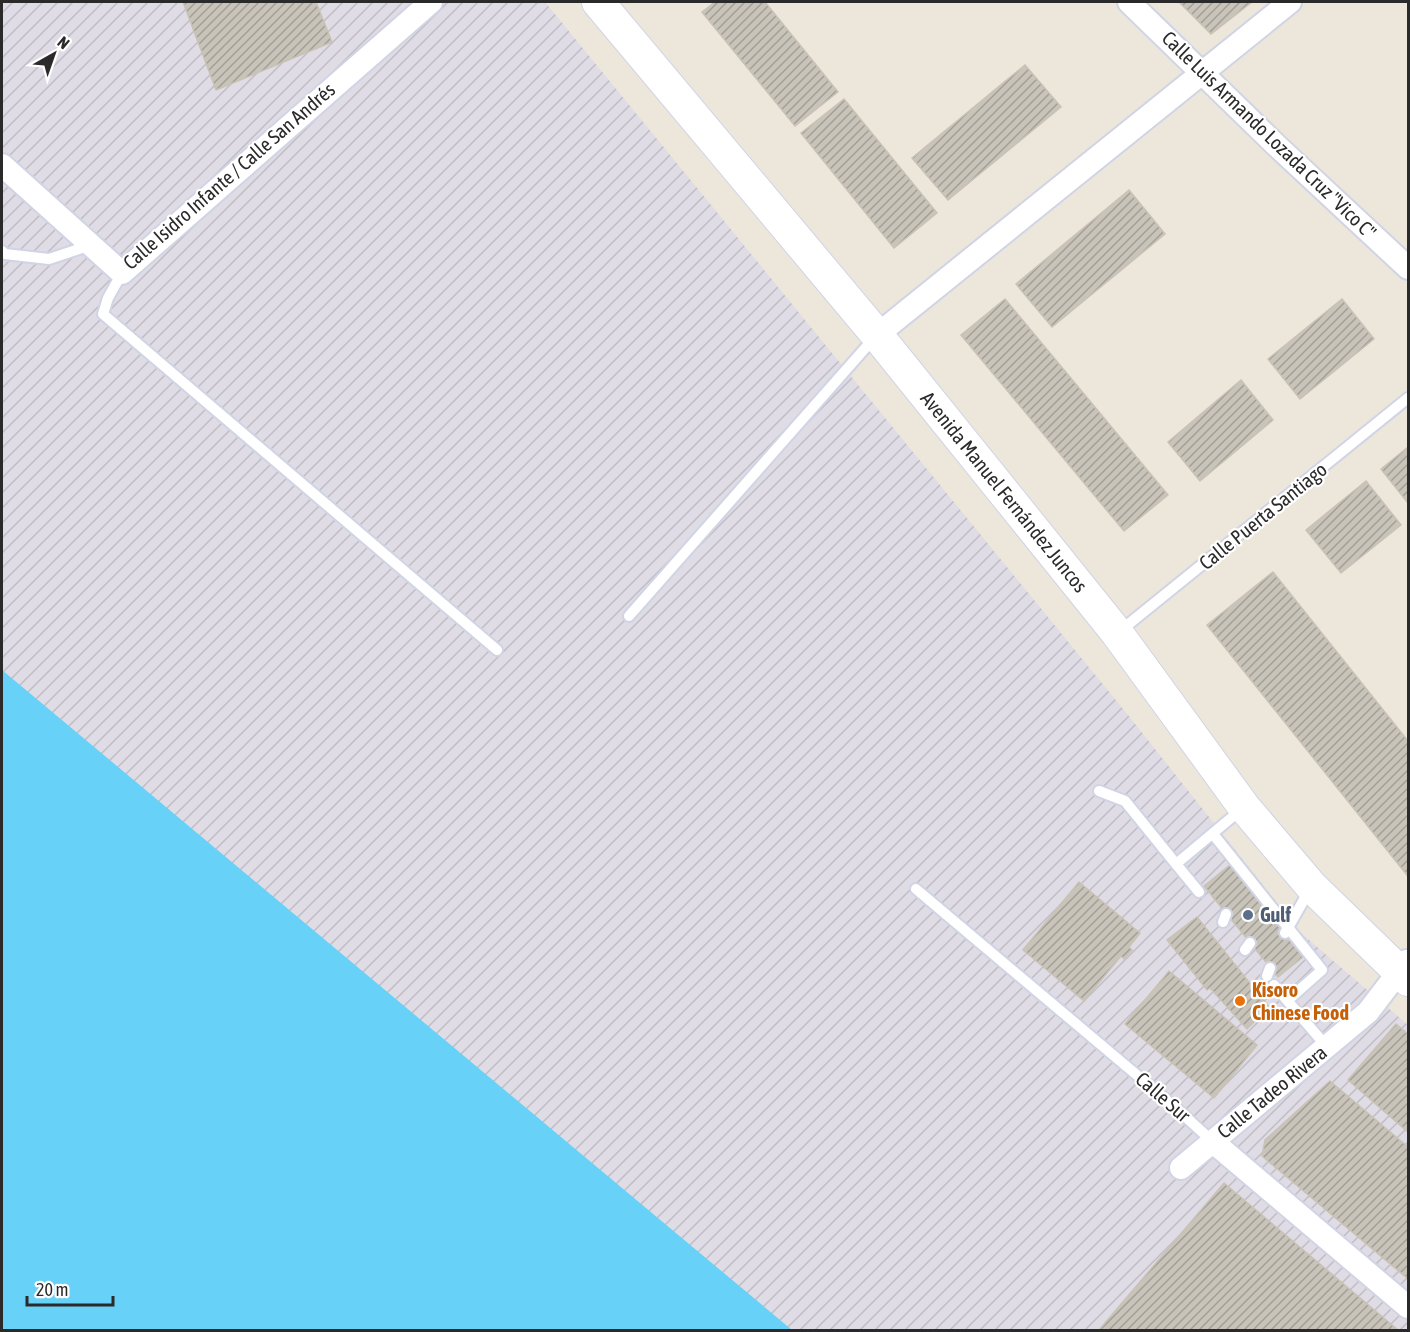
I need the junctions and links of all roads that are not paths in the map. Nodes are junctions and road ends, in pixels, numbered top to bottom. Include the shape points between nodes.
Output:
1 (431, 2) edge
2 (598, 2) edge
3 (1129, 2) edge
4 (1290, 2) edge
5 (1202, 73) junction
6 (2, 165) edge
7 (91, 245) junction
8 (2, 251) edge
9 (1408, 268) edge
10 (122, 273) junction
11 (878, 335) junction
12 (1408, 398) edge
13 (629, 616) dead end
14 (1117, 633) junction
15 (497, 650) dead end
16 (1099, 791) dead end
17 (1244, 807) junction
18 (1213, 834) junction
19 (1176, 864) junction
20 (1312, 886) junction
21 (916, 889) dead end
22 (1199, 892) dead end
23 (1286, 930) junction
24 (1405, 970) edge
25 (1270, 976) dead end
26 (1288, 1000) junction
27 (1327, 1047) junction
28 (1212, 1141) junction
29 (1181, 1168) dead end
30 (1408, 1307) edge

1 - 10 street, Calle Isidro Infante / Calle San Andrés
2 - 11 main road, Avenida Manuel Fernández Juncos
3 - 5 street, Calle Luis Armando Lozada Cruz "Vico C"
4 - 5 street
5 - 9 street, Calle Luis Armando Lozada Cruz "Vico C"
5 - 11 street
6 - 7 street, Calle Isidro Infante / Calle San Andrés
7 - 8 lane via 49,259
7 - 10 street, Calle Isidro Infante / Calle San Andrés
10 - 15 lane via 103,314
11 - 13 lane
11 - 14 main road, Avenida Manuel Fernández Juncos
12 - 14 lane, Calle Puerta Santiago
14 - 17 main road, Avenida Manuel Fernández Juncos
16 - 19 lane via 1125,801
17 - 18 lane
17 - 20 main road, Avenida Manuel Fernández Juncos
18 - 19 lane
18 - 23 lane
19 - 22 lane
20 - 23 lane
20 - 24 main road, Avenida Manuel Fernández Juncos
21 - 28 lane, Calle Sur
23 - 26 lane via 1323,970
24 - 27 street, Calle Tadeo Rivera via 1368,1012
25 - 26 lane
26 - 27 lane
27 - 28 street, Calle Tadeo Rivera
28 - 29 street, Calle Tadeo Rivera
28 - 30 street, Calle Sur

